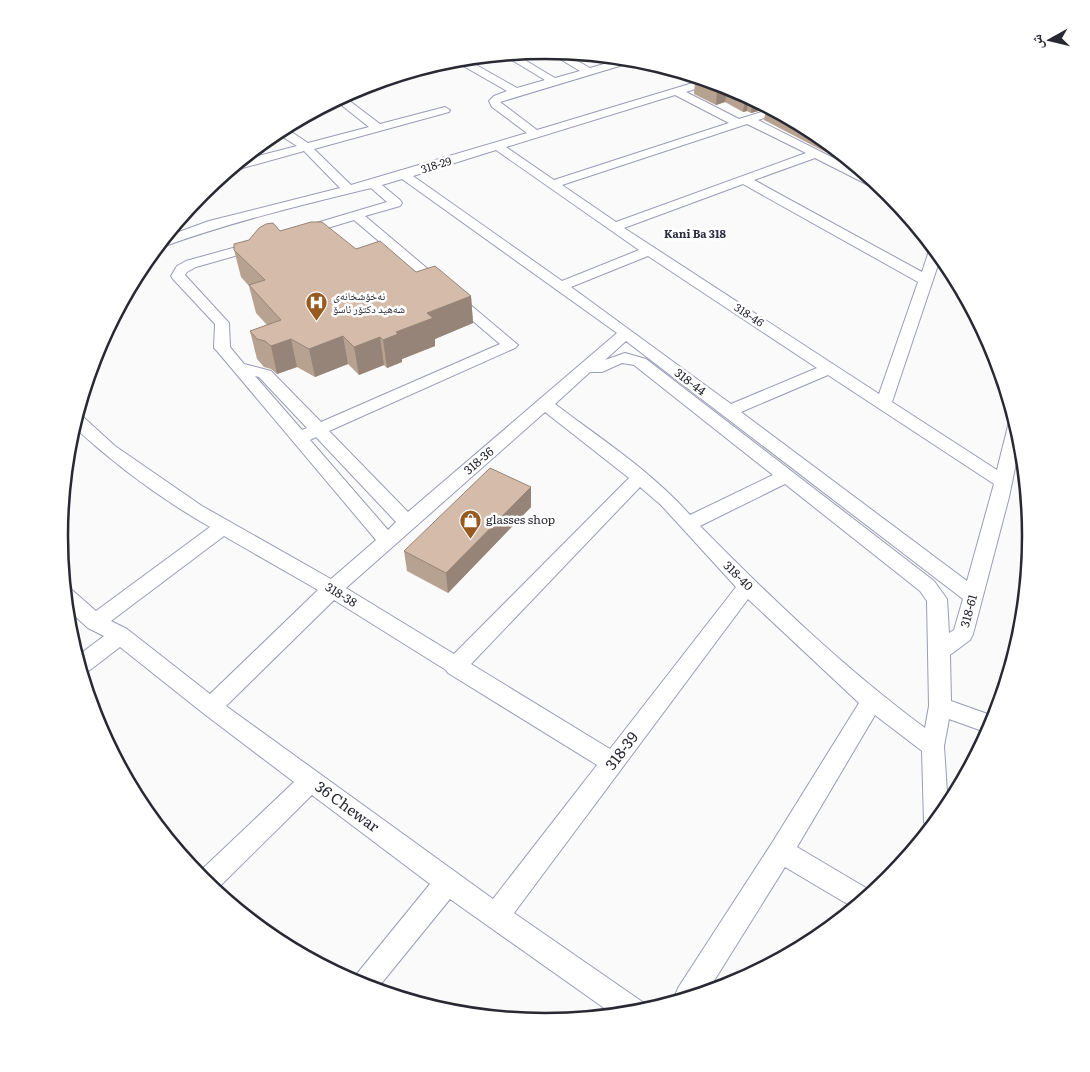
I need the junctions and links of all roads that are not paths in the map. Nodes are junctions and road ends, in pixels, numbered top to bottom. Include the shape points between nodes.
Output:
1 (517, 60) edge
2 (568, 60) edge
3 (613, 64) edge
4 (470, 65) edge
5 (588, 71) junction
6 (554, 81) junction
7 (699, 84) edge
8 (675, 91) junction
9 (516, 92) junction
10 (345, 103) edge
11 (445, 110) dead end
12 (767, 114) edge
13 (743, 122) junction
14 (378, 128) junction
15 (536, 134) junction
16 (287, 135) edge
17 (497, 146) junction
18 (306, 147) junction
19 (815, 154) junction
20 (247, 163) edge
21 (404, 175) junction
22 (858, 175) edge
23 (744, 180) junction
24 (373, 184) junction
25 (551, 185) junction
26 (350, 190) junction
27 (357, 216) junction
28 (615, 227) junction
29 (171, 238) edge
30 (649, 251) junction
31 (934, 260) edge
32 (926, 280) junction
33 (561, 286) junction
34 (626, 333) junction
35 (238, 366) junction
36 (831, 368) junction
37 (578, 374) junction
38 (884, 403) junction
39 (545, 404) junction
40 (729, 411) junction
41 (81, 424) edge
42 (318, 429) junction
43 (298, 438) junction
44 (1013, 442) edge
45 (786, 476) junction
46 (640, 477) junction
47 (1003, 482) junction
48 (408, 523) junction
49 (686, 524) junction
50 (223, 527) junction
51 (387, 541) junction
52 (748, 586) junction
53 (332, 589) junction
54 (973, 596) junction
55 (73, 602) edge
56 (95, 622) junction
57 (120, 636) junction
58 (940, 652) junction
59 (85, 663) edge
60 (455, 667) junction
61 (872, 701) junction
62 (940, 706) junction
63 (211, 707) junction
64 (984, 722) edge
65 (933, 746) junction
66 (613, 763) junction
67 (311, 781) junction
68 (936, 810) edge
69 (782, 851) junction
70 (212, 877) edge
71 (448, 882) junction
72 (858, 897) edge
73 (496, 916) junction
74 (368, 979) edge
75 (694, 989) edge
76 (624, 1006) edge

1 - 6 street
2 - 5 street
3 - 5 street
4 - 9 street
5 - 6 street
6 - 9 street
7 - 8 street, 318-29
8 - 13 street
8 - 15 street, 318-29
9 - 15 street via 494,101
10 - 14 street
11 - 14 street
12 - 13 street
13 - 19 street
13 - 25 street
14 - 18 street
15 - 17 street, 318-29
16 - 18 street
17 - 21 street, 318-29
17 - 25 street, 318-46
18 - 20 street
18 - 26 street
19 - 22 street
19 - 23 street
21 - 24 street, 318-29
21 - 33 street, 318-44
23 - 28 street
23 - 32 street
24 - 26 street, 318-29
24 - 27 street via 396,203
25 - 28 street, 318-46
26 - 29 street, 318-29 via 268,209
27 - 35 street via 191,264 178,273 222,323 222,348
27 - 42 street via 510,345
28 - 30 street, 318-46
30 - 33 street
30 - 36 street, 318-46
31 - 32 street
32 - 38 street
33 - 34 street, 318-44
34 - 37 street, 318-36
34 - 40 street, 318-44
35 - 42 street via 266,374
35 - 43 street
36 - 38 street, 318-46
36 - 40 street
37 - 39 street, 318-36
37 - 45 street via 603,367 617,358 628,357 640,362
38 - 47 street, 318-46
39 - 46 street, 318-40
39 - 48 street, 318-36
40 - 54 street, 318-44
41 - 50 street, 318-38 via 110,450 196,512
42 - 43 street
42 - 48 street
43 - 51 street
44 - 47 street, 318-61
45 - 49 street
45 - 58 street via 926,586 937,600
46 - 49 street, 318-40 via 667,501
46 - 60 street
47 - 54 street, 318-61
48 - 51 street, 318-36
49 - 52 street, 318-40
50 - 53 street, 318-38
50 - 56 street
51 - 53 street, 318-36
52 - 61 street, 318-40
52 - 66 street, 318-39
53 - 60 street, 318-38
53 - 63 street, 318-36
54 - 58 street, 318-61 via 963,634
55 - 56 street, 36 Chewar
56 - 57 street, 36 Chewar
57 - 59 street
57 - 63 street, 36 Chewar
58 - 62 street
60 - 66 street, 318-38
61 - 65 street, 318-40
61 - 69 street
62 - 64 street
62 - 65 street
63 - 67 street, 36 Chewar
65 - 68 street
66 - 73 street, 318-39
67 - 70 street
67 - 71 street, 36 Chewar
69 - 72 street
69 - 75 street
71 - 73 street, 36 Chewar
71 - 74 street
73 - 76 street, 36 Chewar

